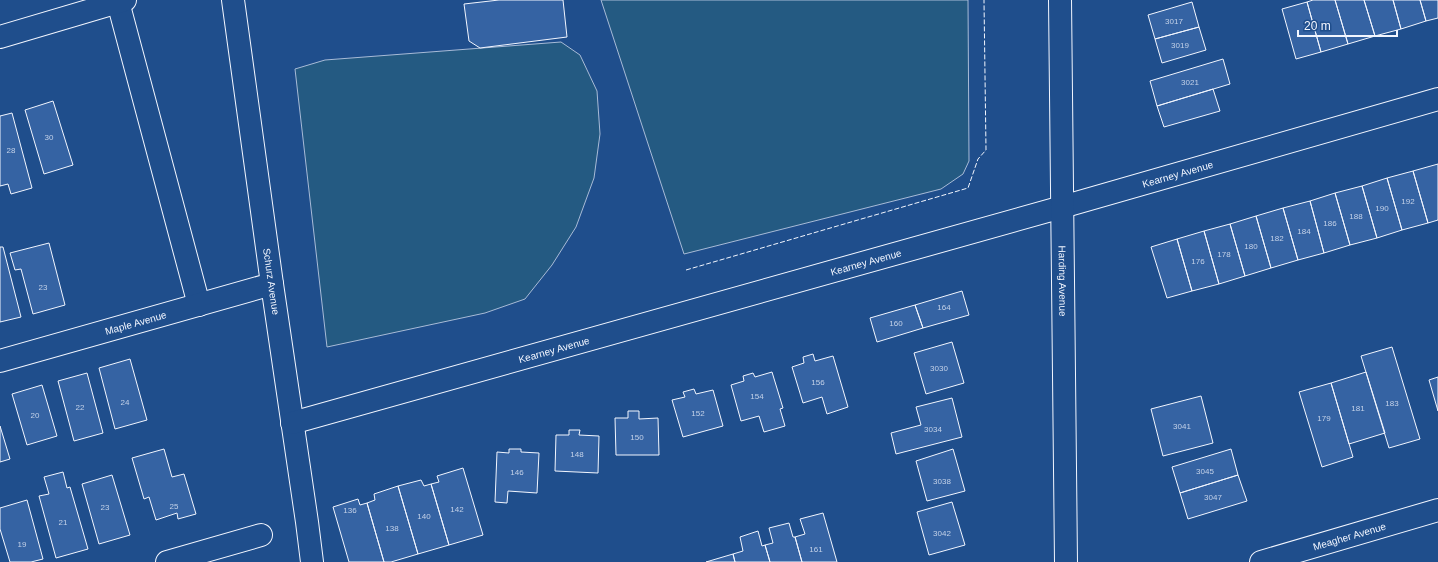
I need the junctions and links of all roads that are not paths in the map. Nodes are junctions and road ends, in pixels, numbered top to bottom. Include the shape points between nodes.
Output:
1 (233, 0) edge
2 (1060, 0) edge
3 (122, 1) edge
4 (0, 38) edge
5 (1438, 99) edge
6 (1062, 207) junction
7 (272, 284) junction
8 (200, 305) junction
9 (0, 361) edge
10 (292, 423) junction
11 (1438, 510) edge
12 (261, 536) dead end
13 (168, 562) edge
14 (312, 562) edge
15 (1066, 562) edge
16 (1261, 562) edge

1 - 7 street, Schurz Avenue
2 - 6 street, Harding Avenue
3 - 4 street
3 - 8 street
5 - 6 street, Kearney Avenue
6 - 10 street, Kearney Avenue
6 - 15 street, Harding Avenue
7 - 8 street, Maple Avenue
7 - 10 street, Schurz Avenue
8 - 9 street, Maple Avenue
10 - 14 street, Schurz Avenue
11 - 16 street, Meagher Avenue
12 - 13 street

